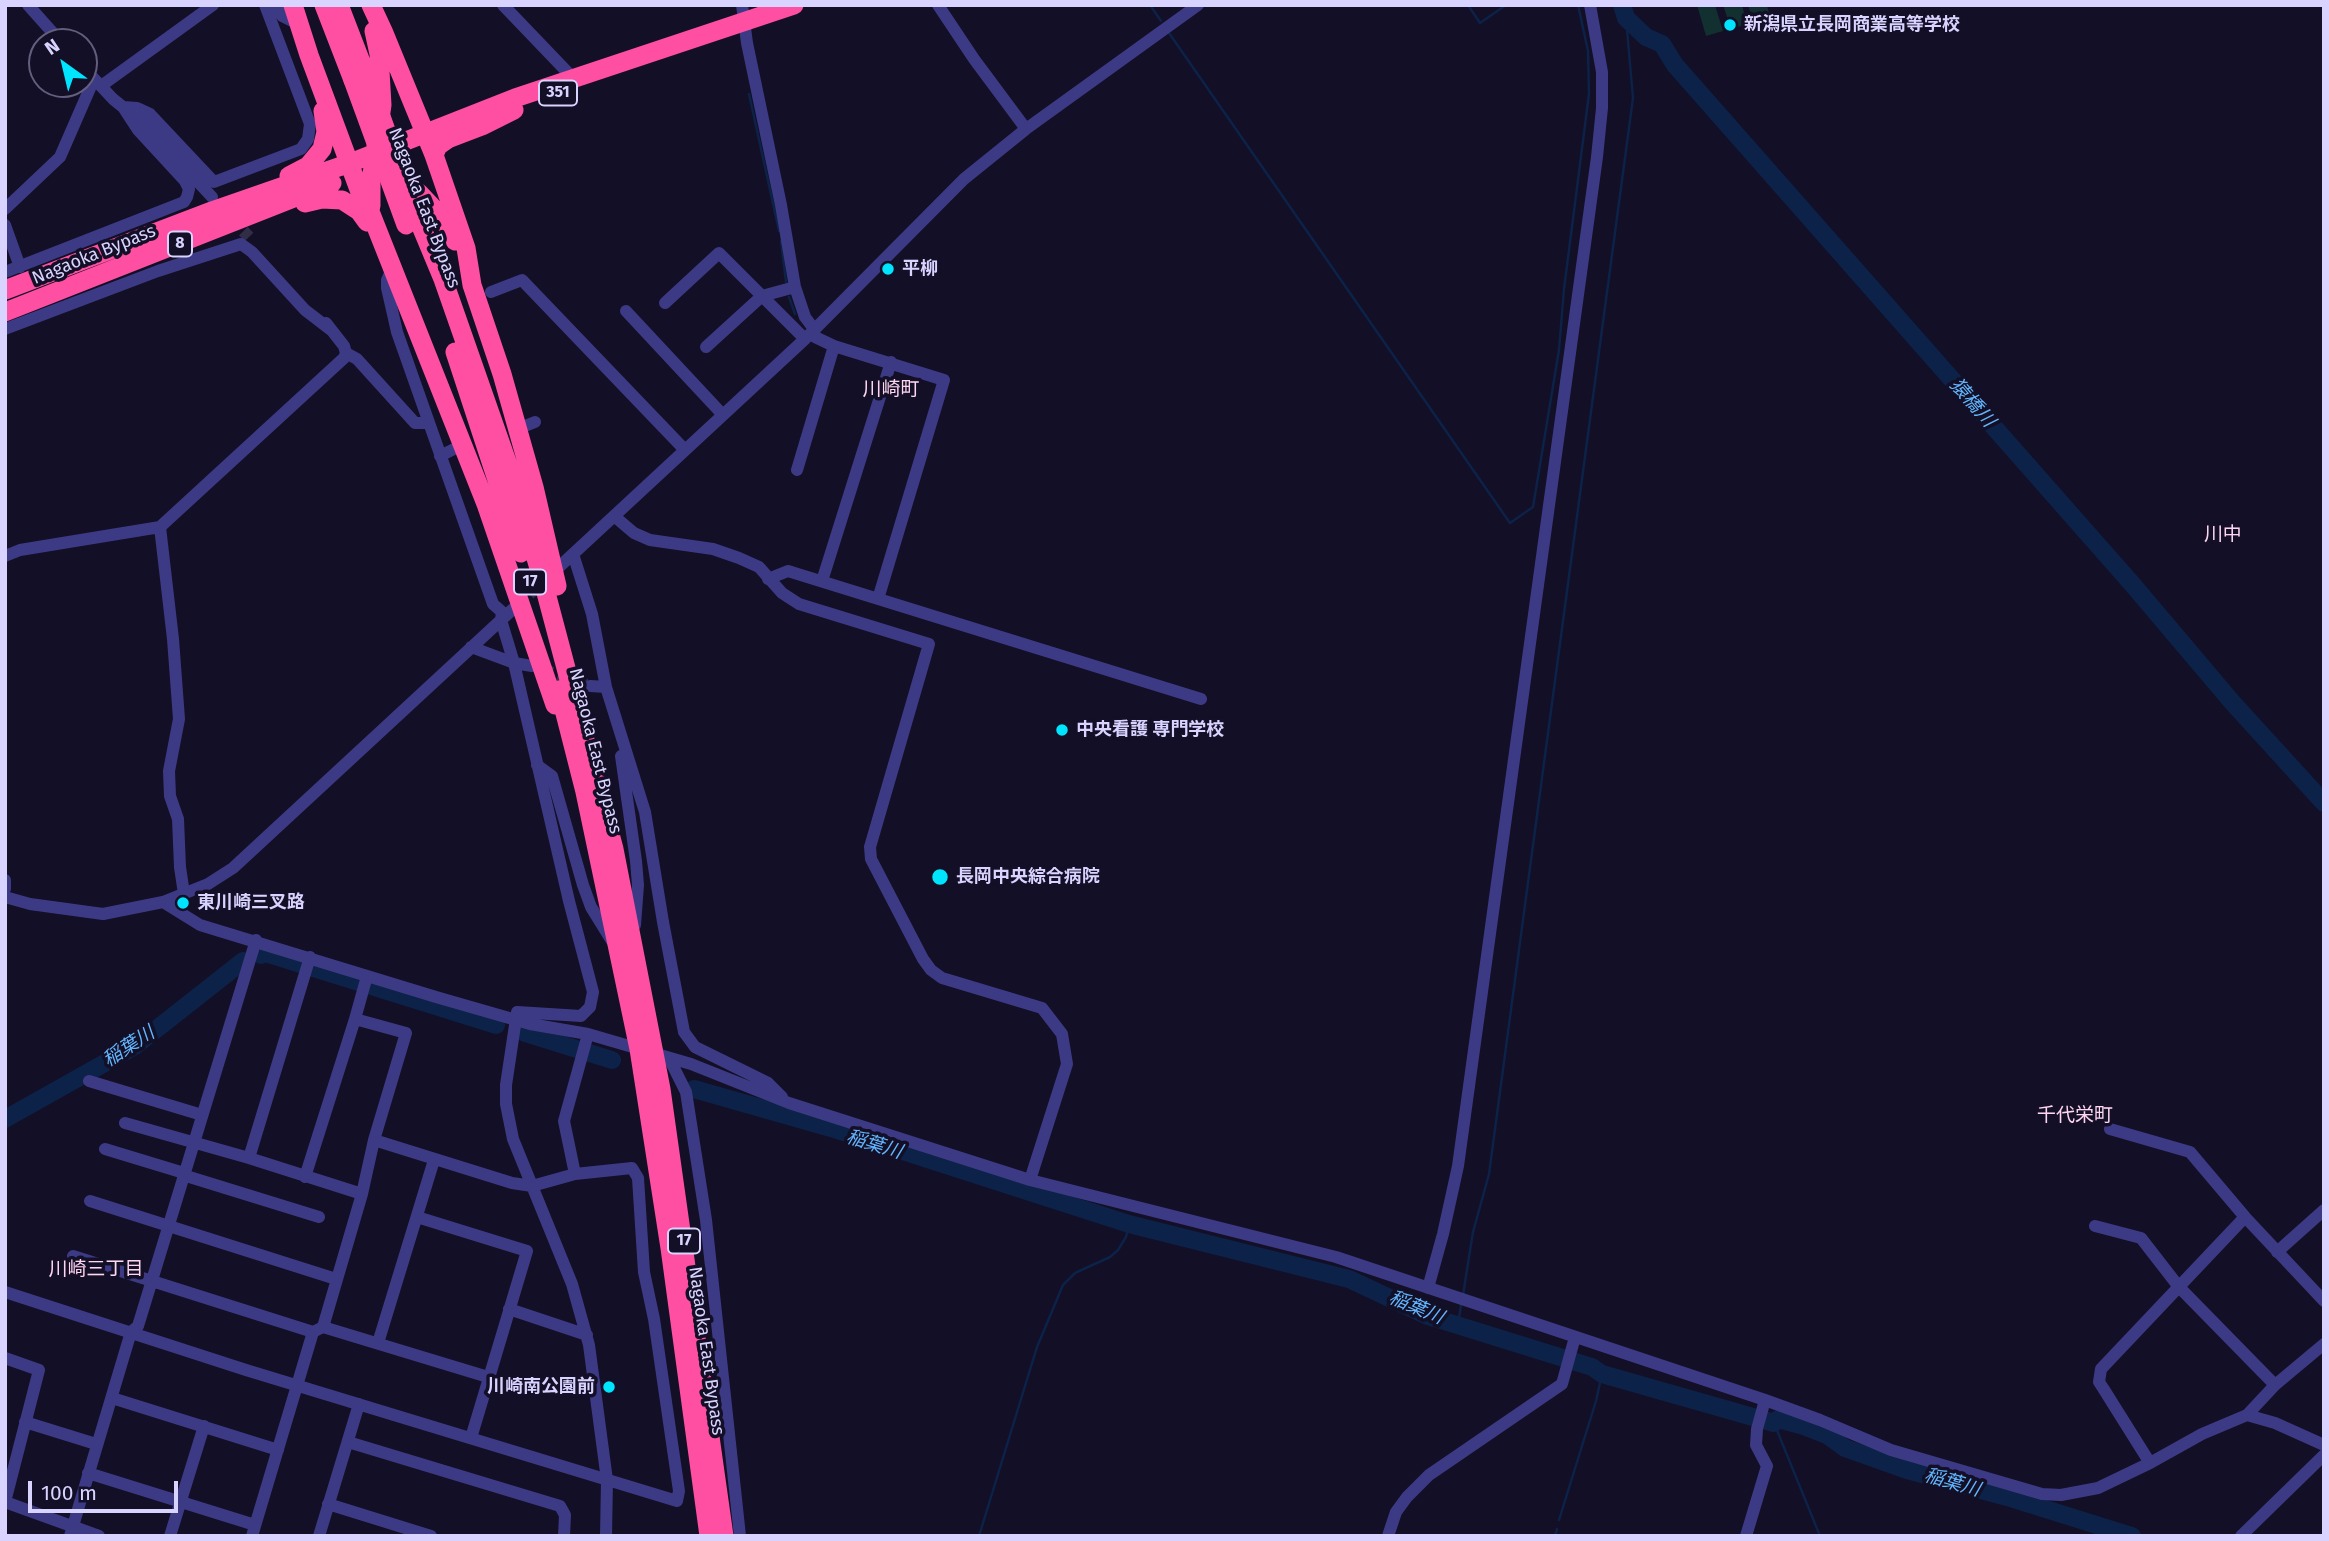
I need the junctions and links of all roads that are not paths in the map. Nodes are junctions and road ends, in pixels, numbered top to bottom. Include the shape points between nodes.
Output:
1 (28, 5) edge
2 (213, 5) edge
3 (265, 5) edge
4 (276, 5) edge
5 (293, 5) edge
6 (324, 5) edge
7 (339, 5) edge
8 (370, 5) edge
9 (503, 5) edge
10 (794, 5) edge
11 (938, 5) edge
12 (1198, 5) edge
13 (1590, 5) edge
14 (744, 13) edge
15 (300, 25) junction
16 (49, 28) edge
17 (687, 41) junction
18 (309, 55) junction
19 (572, 77) junction
20 (359, 78) junction
21 (98, 82) edge
22 (98, 84) edge
23 (90, 98) edge
24 (123, 107) junction
25 (1026, 129) junction
26 (429, 143) junction
27 (370, 159) junction
28 (5, 209) edge
29 (212, 212) junction
30 (412, 222) junction
31 (5, 225) edge
32 (249, 237) tunnel mouth
33 (20, 267) junction
34 (392, 269) junction
35 (5, 272) edge
36 (472, 285) junction
37 (795, 286) junction
38 (5, 290) edge
39 (491, 292) dead end
40 (761, 296) junction
41 (665, 303) dead end
42 (626, 311) dead end
43 (5, 312) edge
44 (5, 330) edge
45 (331, 330) junction
46 (809, 334) junction
47 (834, 346) junction
48 (706, 347) dead end
49 (346, 353) junction
50 (891, 362) junction
51 (723, 415) junction
52 (429, 423) junction
53 (454, 449) dead end
54 (685, 450) junction
55 (440, 456) junction
56 (797, 470) dead end
57 (614, 516) junction
58 (160, 527) junction
59 (573, 554) junction
60 (5, 556) edge
61 (559, 567) tunnel mouth
62 (768, 579) junction
63 (822, 582) junction
64 (878, 599) junction
65 (513, 609) tunnel mouth
66 (501, 620) junction
67 (471, 647) junction
68 (514, 663) junction
69 (532, 666) tunnel mouth
70 (590, 686) tunnel mouth
71 (606, 687) junction
72 (1201, 699) dead end
73 (616, 720) junction
74 (537, 765) junction
75 (585, 792) junction
76 (614, 849) junction
77 (5, 880) edge
78 (5, 889) edge
79 (184, 894) junction
80 (5, 897) edge
81 (163, 902) junction
82 (256, 940) junction
83 (626, 949) junction
84 (310, 957) junction
85 (367, 976) junction
86 (355, 1019) junction
87 (516, 1020) junction
88 (587, 1039) junction
89 (654, 1053) junction
90 (89, 1081) dead end
91 (789, 1103) junction
92 (202, 1115) junction
93 (125, 1123) dead end
94 (2110, 1129) dead end
95 (374, 1140) junction
96 (194, 1142) junction
97 (105, 1149) dead end
98 (248, 1158) junction
99 (434, 1160) junction
100 (184, 1174) junction
101 (575, 1174) junction
102 (305, 1177) junction
103 (1030, 1180) junction
104 (532, 1186) junction
105 (362, 1194) junction
106 (90, 1201) dead end
107 (2324, 1210) edge
108 (319, 1217) dead end
109 (417, 1217) junction
110 (2245, 1217) junction
111 (2095, 1226) dead end
112 (167, 1227) junction
113 (2277, 1252) junction
114 (73, 1256) dead end
115 (336, 1279) junction
116 (151, 1280) junction
117 (2179, 1287) junction
118 (1428, 1288) junction
119 (5, 1292) edge
120 (2324, 1301) edge
121 (509, 1308) junction
122 (318, 1329) junction
123 (131, 1332) junction
124 (587, 1335) junction
125 (1574, 1341) junction
126 (377, 1343) junction
127 (2324, 1344) edge
128 (5, 1358) edge
129 (488, 1377) junction
130 (298, 1384) junction
131 (2275, 1385) junction
132 (112, 1398) junction
133 (1764, 1403) junction
134 (359, 1404) junction
135 (2247, 1415) junction
136 (24, 1422) junction
137 (204, 1426) junction
138 (471, 1437) junction
139 (348, 1442) junction
140 (96, 1444) junction
141 (2324, 1445) edge
142 (278, 1450) junction
143 (2324, 1455) edge
144 (2150, 1463) junction
145 (88, 1473) junction
146 (607, 1480) junction
147 (180, 1502) junction
148 (328, 1504) junction
149 (253, 1530) edge
150 (71, 1532) edge
151 (99, 1536) edge
152 (170, 1536) edge
153 (319, 1536) edge
154 (431, 1536) edge
155 (564, 1536) edge
156 (606, 1536) edge
157 (709, 1536) edge
158 (724, 1536) edge
159 (740, 1536) edge
160 (1388, 1536) edge
161 (1746, 1536) edge
162 (2241, 1536) edge

1 - 16 street
2 - 21 street
3 - 24 street via 310,124 301,149 214,182 150,114
4 - 15 street via 282,16
5 - 15 highway
6 - 20 highway, Nagaoka East Bypass
7 - 20 highway, Nagaoka East Bypass
8 - 26 highway
8 - 27 highway via 382,105
9 - 19 street
10 - 14 highway, 351
11 - 25 street
12 - 25 street
13 - 118 street via 1602,72 1597,157 1458,1166
14 - 17 highway, 351
14 - 37 street
15 - 18 highway
17 - 19 highway, 351
17 - 26 highway, 351 via 621,71
18 - 27 highway via 342,142
18 - 29 highway via 326,122 322,149 298,173
19 - 26 highway, 351
20 - 27 highway, Nagaoka East Bypass, bridge
22 - 24 street
23 - 28 street via 60,157
24 - 29 street via 145,124
24 - 33 street via 185,181 189,189 184,202
25 - 46 street via 964,179
26 - 27 highway, 8
26 - 36 highway, 17 via 466,248
27 - 29 highway, Nagaoka Bypass / 8
27 - 30 highway, Nagaoka East Bypass / 17, bridge
27 - 34 highway, 17 via 371,214
27 - 36 highway via 420,194 448,227
29 - 34 highway via 271,215 322,199 342,200 367,221
29 - 38 highway, Nagaoka Bypass / 8
29 - 43 highway, Nagaoka Bypass / 8
30 - 75 highway, Nagaoka East Bypass / 17 via 502,491
30 - 76 highway, Nagaoka East Bypass / 17 via 443,279 513,479
31 - 33 street
32 - 45 street
33 - 35 street
34 - 52 street via 387,280 390,303
34 - 75 highway, 17 via 495,526
36 - 76 highway, 17 via 534,487
37 - 40 street
37 - 46 street
39 - 54 street via 522,280
40 - 41 street via 719,253
40 - 46 street
40 - 48 street
42 - 51 street
44 - 45 street via 241,244 305,310
45 - 49 street
46 - 47 street
46 - 51 street
47 - 50 street
47 - 56 street
49 - 52 street via 357,359 415,423
49 - 58 street
50 - 63 street
50 - 64 street via 944,380
51 - 54 street
52 - 55 street
53 - 55 street
54 - 57 street
55 - 66 street via 493,604 502,612
57 - 59 street
57 - 62 street via 650,540 739,558 759,568
58 - 60 street
58 - 79 street via 179,719 169,771 170,796 178,819
59 - 61 street
59 - 71 street via 592,614
62 - 63 street via 788,571
62 - 103 street via 799,604 929,644 870,847 871,859 931,970 942,978 1042,1008 1062,1034 1067,1064
63 - 64 street
64 - 72 street
65 - 66 street
66 - 67 street
66 - 68 street
67 - 68 street
67 - 79 street via 233,868
68 - 69 street
68 - 74 street
70 - 71 street
71 - 73 street
73 - 83 street via 638,885
73 - 91 street via 645,812 684,1032 695,1047 768,1083
74 - 83 street via 552,776 591,907
74 - 87 street via 593,992 590,1007 581,1016 517,1012
75 - 83 highway, Nagaoka East Bypass / 17
76 - 83 highway, Nagaoka East Bypass / 17
77 - 78 street
79 - 81 street
80 - 81 street via 103,914
81 - 82 street via 200,925
82 - 84 street
82 - 92 street
83 - 89 highway, Nagaoka East Bypass / 17
84 - 85 street
84 - 98 street
85 - 86 street
85 - 87 street
86 - 95 street via 406,1033
86 - 102 street
87 - 88 street
87 - 104 street via 506,1104 513,1139
88 - 89 street
88 - 101 street via 564,1121
89 - 91 street via 721,1074
89 - 157 highway, Nagaoka East Bypass / 17 via 670,1248
89 - 158 highway, Nagaoka East Bypass / 17
89 - 159 street via 686,1092 706,1220
90 - 92 street
91 - 103 street
92 - 96 street
93 - 96 street
94 - 110 street via 2190,1152
95 - 99 street
95 - 105 street
96 - 98 street
96 - 100 street
97 - 100 street
98 - 102 street
99 - 104 street
99 - 109 street
100 - 108 street
100 - 112 street
101 - 104 street
101 - 146 street via 632,1168 638,1178 644,1272 677,1501
102 - 105 street
103 - 118 street via 1336,1257
104 - 124 street via 572,1284
105 - 115 street
106 - 112 street
107 - 113 street
109 - 121 street via 527,1251
109 - 126 street
110 - 113 street
110 - 117 street
111 - 117 street via 2141,1238
112 - 115 street
112 - 116 street
113 - 120 street
114 - 116 street
115 - 122 street
116 - 122 street
116 - 123 street via 138,1326
117 - 131 street
117 - 144 street via 2106,1361 2099,1376
118 - 125 street
119 - 123 street
121 - 124 street
121 - 129 street
122 - 126 street
122 - 130 street
123 - 130 street
123 - 132 street
124 - 146 street
125 - 133 street
125 - 160 street via 1564,1380 1423,1481 1396,1512
126 - 129 street
127 - 131 street
128 - 136 street via 39,1370
129 - 138 street
130 - 134 street
130 - 142 street
131 - 135 street
132 - 137 street
132 - 140 street
133 - 144 street via 1891,1450 2042,1494 2098,1488
133 - 161 street via 1756,1445 1767,1466
134 - 138 street
134 - 139 street
135 - 141 street
135 - 144 street
136 - 140 street
136 - 150 street via 5,1502
137 - 142 street
137 - 147 street
138 - 146 street
139 - 148 street
139 - 155 street via 560,1506 565,1515
140 - 145 street
142 - 149 street
143 - 162 street
145 - 147 street
145 - 150 street
146 - 156 street
147 - 149 street
147 - 152 street
148 - 153 street
148 - 154 street
150 - 151 street

